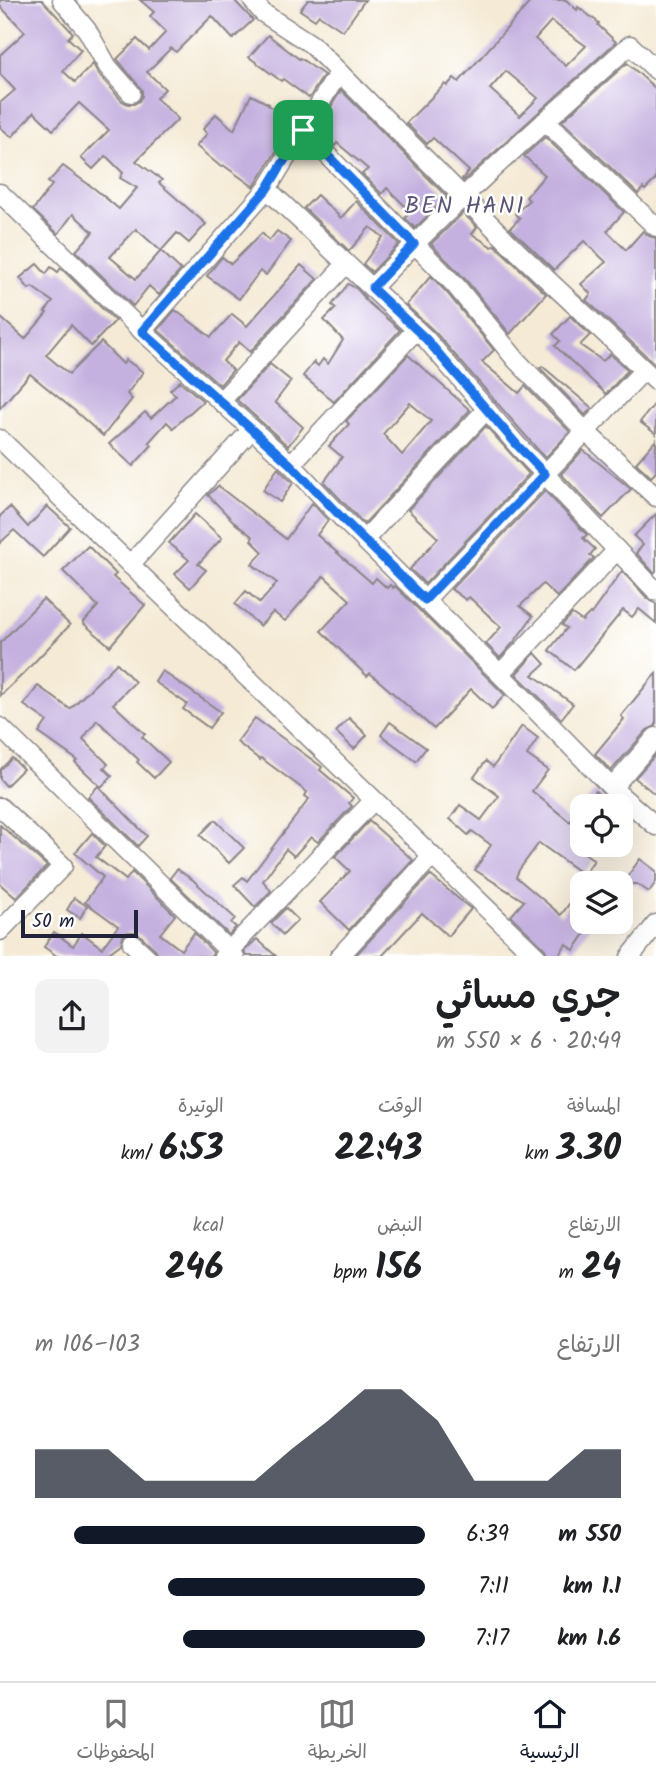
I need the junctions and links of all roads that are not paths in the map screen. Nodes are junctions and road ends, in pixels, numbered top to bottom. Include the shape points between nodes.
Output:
1 (62, 0) edge
2 (252, 0) edge
3 (656, 70) edge
4 (339, 72) junction
5 (131, 93) dead end
6 (545, 121) junction
7 (303, 130) junction
8 (267, 189) junction
9 (463, 197) junction
10 (3, 201) edge
11 (656, 227) edge
12 (414, 244) junction
13 (346, 264) junction
14 (372, 288) junction
15 (416, 330) junction
16 (142, 331) junction
17 (650, 376) edge
18 (221, 401) junction
19 (487, 409) junction
20 (252, 429) junction
21 (586, 432) junction
22 (0, 439) edge
23 (290, 464) junction
24 (545, 474) junction
25 (656, 496) edge
26 (364, 540) junction
27 (617, 550) junction
28 (130, 565) junction
29 (656, 591) edge
30 (425, 600) junction
31 (500, 674) junction
32 (0, 727) edge
33 (656, 737) edge
34 (612, 788) junction
35 (374, 800) junction
36 (0, 807) edge
37 (656, 827) edge
38 (432, 856) junction
39 (656, 924) edge
40 (0, 931) edge
41 (132, 943) dead end
42 (229, 955) edge
43 (146, 956) edge
44 (340, 956) edge
45 (536, 956) edge
46 (631, 956) edge

1 - 5 street
2 - 4 street via 263,13 311,44
3 - 6 street via 630,45
4 - 7 street
4 - 9 street
6 - 9 street
6 - 11 street
7 - 8 street
7 - 12 street
8 - 13 street
8 - 16 street
9 - 12 street
9 - 17 street
10 - 16 street
12 - 14 street
12 - 21 street
13 - 14 street
13 - 18 street
14 - 15 street
15 - 19 street
15 - 23 street
16 - 18 street
17 - 21 street
18 - 20 street
19 - 24 street
19 - 26 street
20 - 23 street
20 - 28 street
21 - 24 street
21 - 25 street
22 - 28 street
23 - 26 street
24 - 27 street
24 - 30 street
26 - 30 street
27 - 29 street
27 - 31 street
28 - 35 street
30 - 31 street
31 - 34 street
32 - 42 street
33 - 34 street
34 - 37 street
35 - 38 street
35 - 42 street
36 - 40 street via 62,866
38 - 44 street
38 - 45 street
39 - 46 street
41 - 43 street

